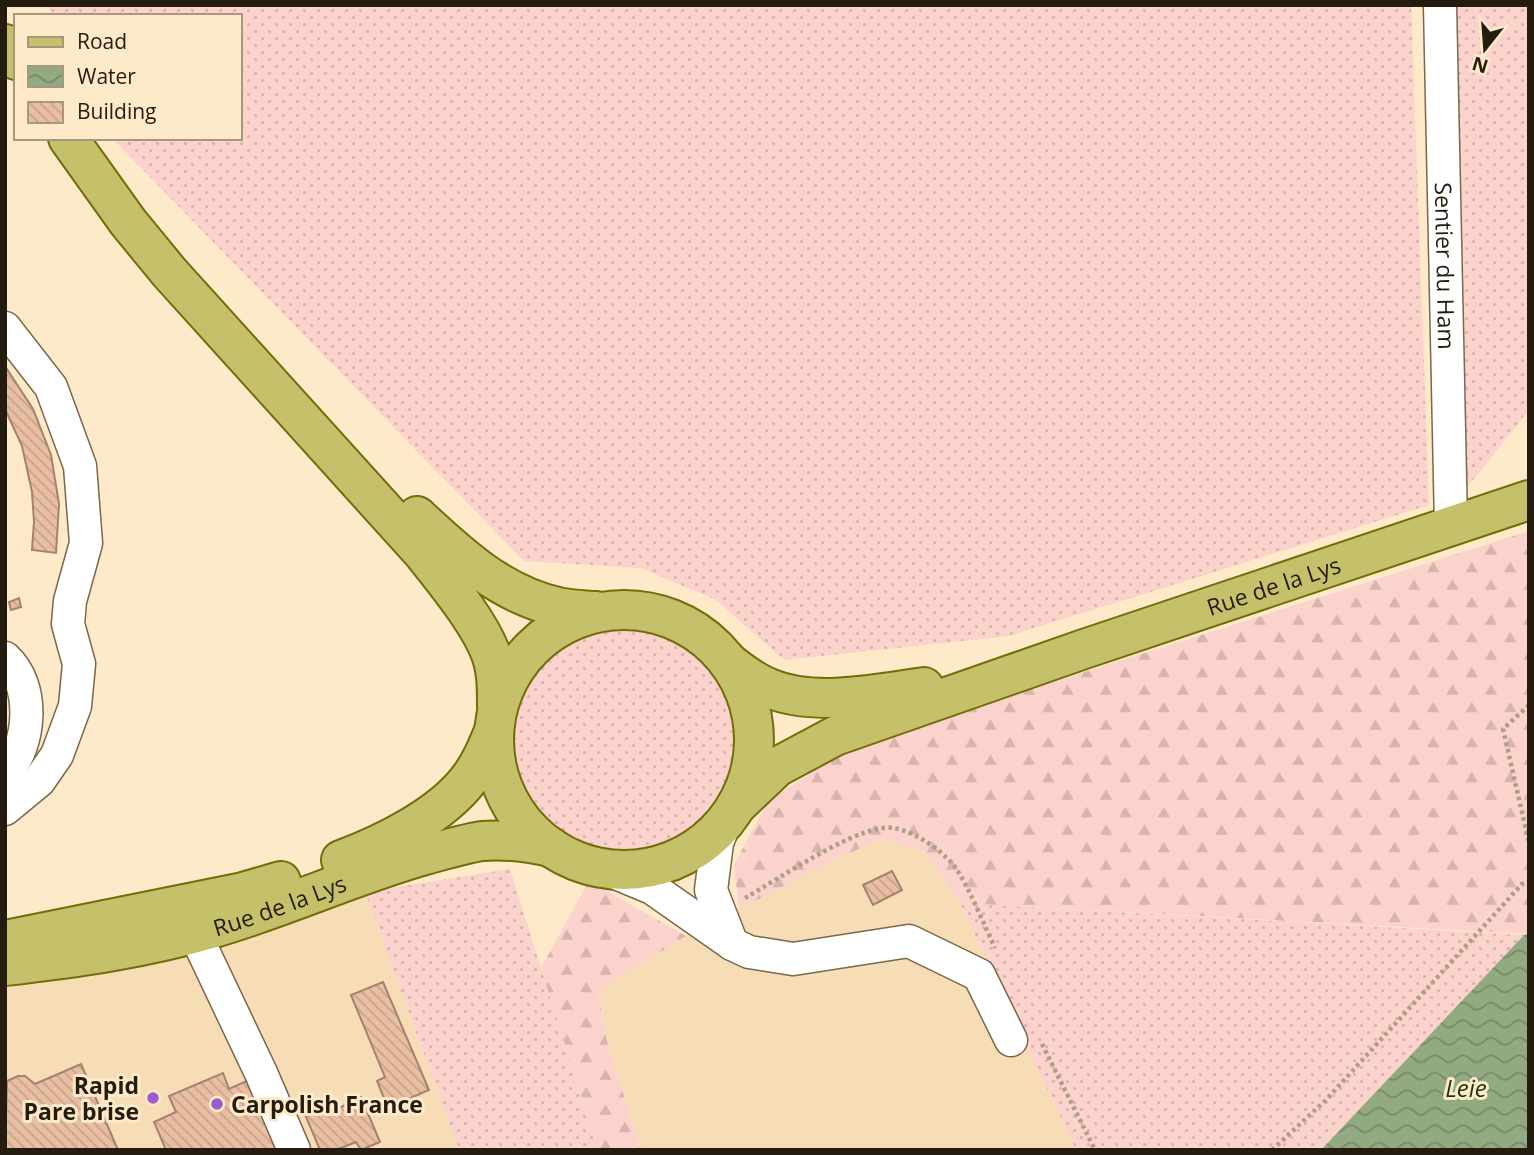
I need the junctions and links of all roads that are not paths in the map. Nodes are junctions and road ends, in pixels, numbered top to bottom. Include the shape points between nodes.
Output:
1 (1440, 5) edge
2 (69, 140) edge
3 (5, 328) edge
4 (296, 412) junction
5 (1529, 500) edge
6 (1451, 526) junction
7 (605, 612) junction
8 (5, 658) edge
9 (727, 661) junction
10 (1019, 671) junction
11 (496, 721) junction
12 (5, 774) edge
13 (5, 809) edge
14 (730, 814) junction
15 (551, 847) junction
16 (604, 868) junction
17 (195, 934) junction
18 (732, 944) junction
19 (10, 957) edge
20 (1011, 1040) dead end
21 (294, 1150) edge

1 - 6 street, Sentier du Ham
2 - 4 main road via 169,272
3 - 13 street via 51,387 80,466 86,543 68,624 79,664 75,706 57,755 40,781
4 - 7 main road via 503,587 560,608
4 - 11 main road via 423,553 464,608 492,655
5 - 6 main road, Rue de la Lys
6 - 10 main road, Rue de la Lys
7 - 9 main road via 644,612 682,624
7 - 11 main road, Rue de la Lys via 568,623 536,645 511,675
8 - 12 street via 15,667 26,714 25,736
9 - 10 main road, Rue de la Lys via 768,688 809,697 885,693
9 - 14 main road via 746,695 754,733 750,771
10 - 14 main road, Rue de la Lys via 807,749 777,766
11 - 15 main road via 494,750 503,788 523,821
11 - 19 main road, Rue de la Lys via 480,762 446,803 354,855 243,892
14 - 16 main road, Rue de la Lys via 696,848 662,864
14 - 18 street via 717,843 711,890
15 - 16 main road, Rue de la Lys
15 - 17 main road, Rue de la Lys via 507,840 454,847
16 - 18 street via 652,887
17 - 19 main road, Rue de la Lys via 96,955
17 - 21 street
18 - 20 street via 748,952 793,959 909,941 979,975

